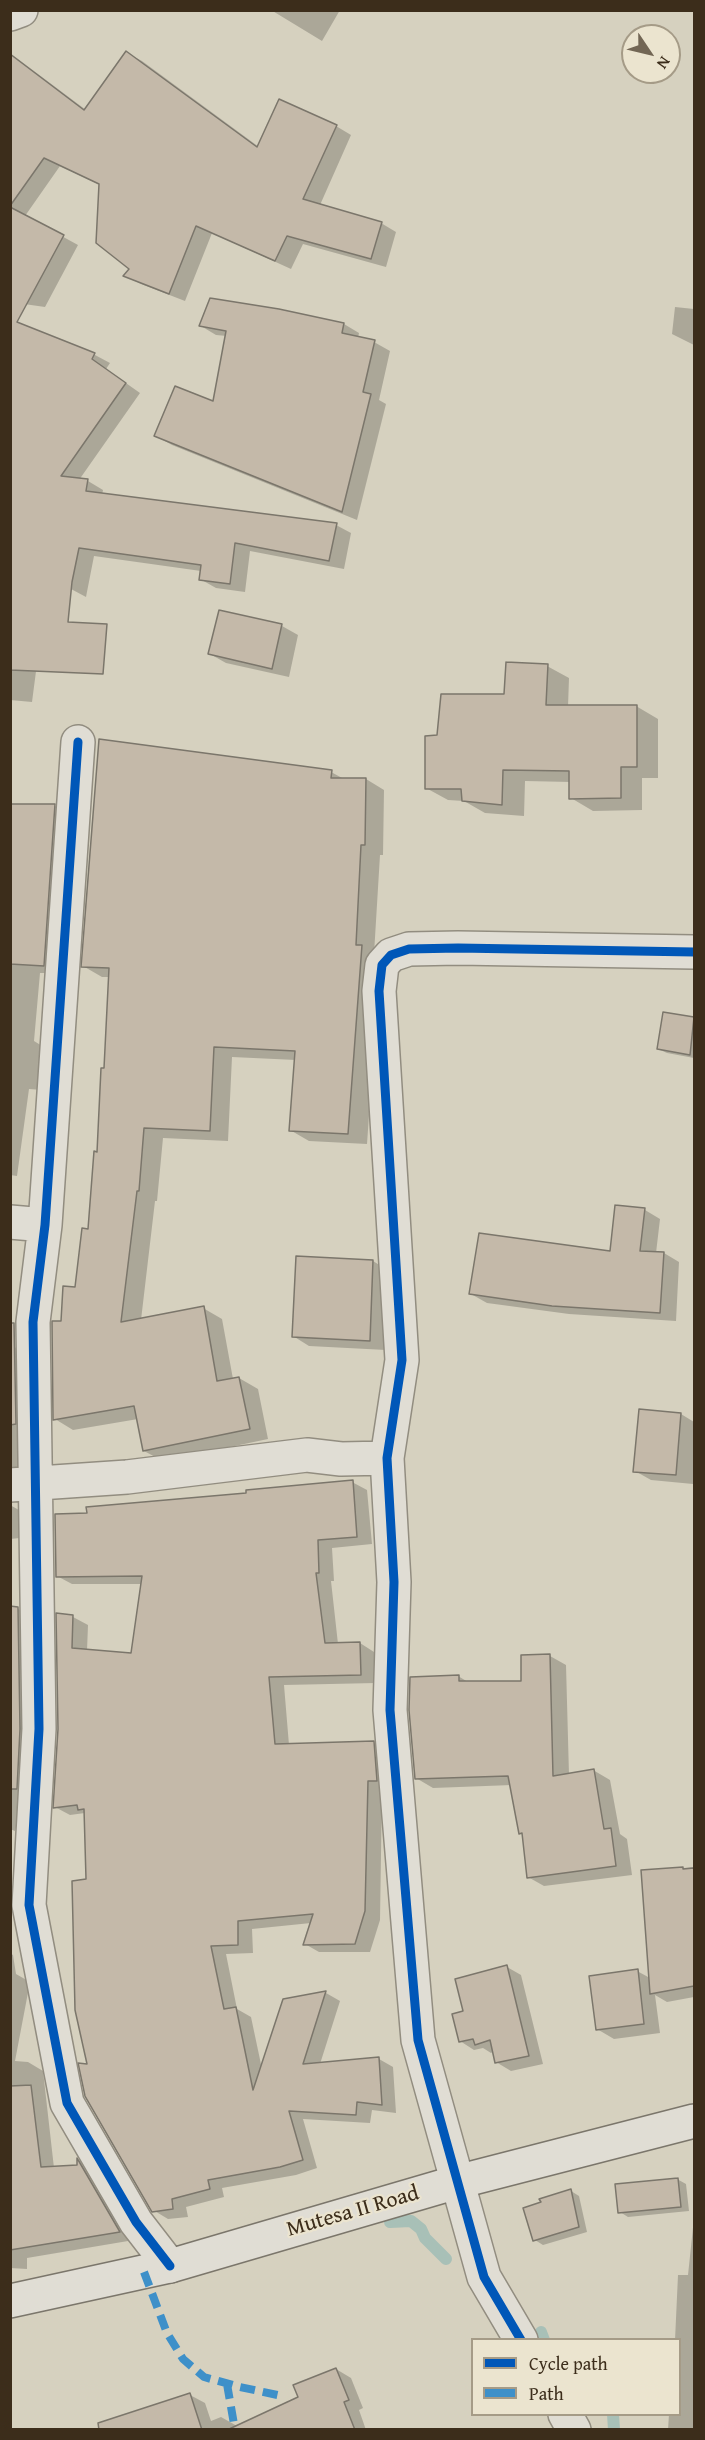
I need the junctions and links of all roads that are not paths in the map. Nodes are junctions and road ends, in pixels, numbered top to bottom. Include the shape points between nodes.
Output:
1 (21, 10) edge
2 (10, 14) edge
3 (78, 742) dead end
4 (694, 952) edge
5 (10, 1222) edge
6 (45, 1225) junction
7 (387, 1458) junction
8 (23, 1484) edge
9 (22, 1813) edge
10 (694, 2121) edge
11 (457, 2182) junction
12 (170, 2266) junction
13 (10, 2301) edge
14 (520, 2338) edge
15 (566, 2416) edge
16 (574, 2430) edge

1 - 2 street
3 - 6 street
4 - 7 street via 409,949 391,955 382,965 379,991 402,1359
5 - 6 street
6 - 8 street via 33,1322
7 - 8 street via 307,1455 127,1477
7 - 11 street via 394,1582 390,1710 418,2040
8 - 9 street via 39,1729
9 - 12 street via 29,1905 67,2103 136,2222
10 - 11 street, Mutesa II Road
11 - 12 street, Mutesa II Road
11 - 14 street via 484,2277
12 - 13 street, Mutesa II Road
15 - 16 street

